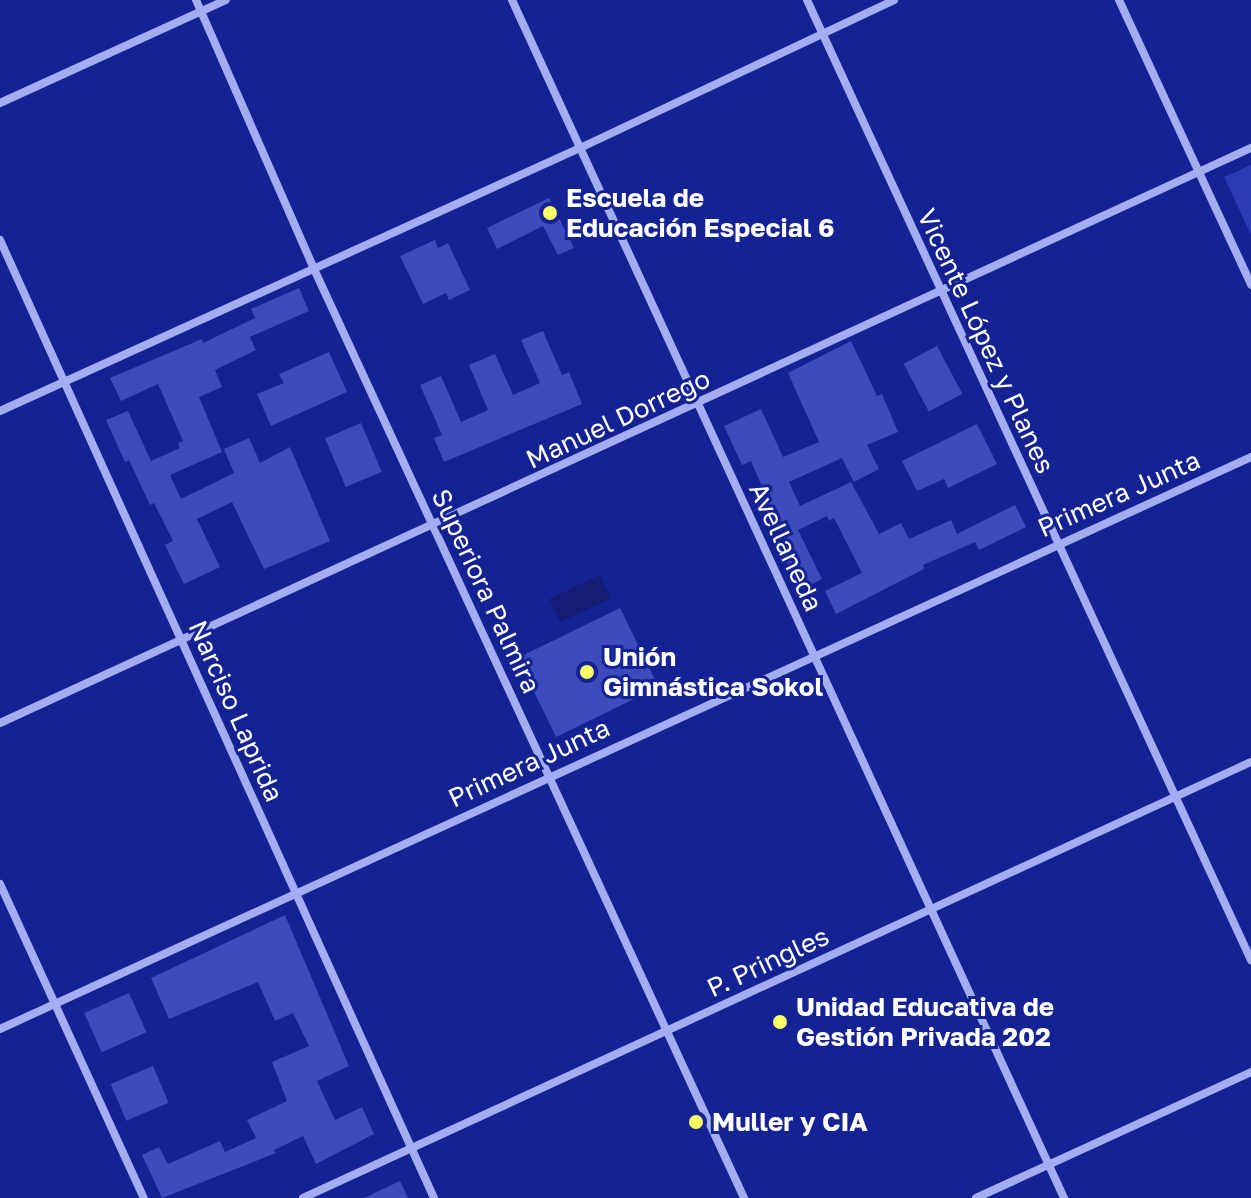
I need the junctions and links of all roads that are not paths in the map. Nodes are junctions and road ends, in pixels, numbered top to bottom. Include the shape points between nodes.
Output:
1 (196, 0) edge
2 (226, 0) edge
3 (512, 0) edge
4 (807, 0) edge
5 (894, 0) edge
6 (1119, 0) edge
7 (201, 11) junction
8 (822, 33) junction
9 (0, 103) edge
10 (580, 148) junction
11 (1251, 148) edge
12 (1198, 171) junction
13 (0, 240) edge
14 (314, 269) junction
15 (1251, 285) edge
16 (941, 289) junction
17 (66, 380) junction
18 (699, 405) junction
19 (0, 411) edge
20 (1251, 457) edge
21 (433, 525) junction
22 (1056, 544) junction
23 (181, 638) junction
24 (815, 657) junction
25 (0, 723) edge
26 (1251, 762) edge
27 (550, 775) junction
28 (1177, 795) junction
29 (0, 884) edge
30 (295, 894) junction
31 (931, 909) junction
32 (1251, 960) edge
33 (55, 1004) junction
34 (0, 1029) edge
35 (666, 1030) junction
36 (1251, 1072) edge
37 (411, 1150) junction
38 (1049, 1165) junction
39 (144, 1198) edge
40 (303, 1198) edge
41 (434, 1198) edge
42 (744, 1198) edge
43 (976, 1198) edge
44 (1064, 1198) edge

1 - 7 street, Superiora Palmira
2 - 7 street
3 - 10 street, Avellaneda
4 - 8 street, Vicente López y Planes
5 - 8 street
6 - 12 street
7 - 9 street
7 - 14 street, Superiora Palmira
8 - 10 street
8 - 16 street, Vicente López y Planes
10 - 14 street
10 - 18 street, Avellaneda
11 - 12 street, Manuel Dorrego
12 - 15 street
12 - 16 street, Manuel Dorrego
13 - 17 street, Narciso Laprida
14 - 17 street
14 - 21 street, Superiora Palmira
16 - 18 street, Manuel Dorrego
16 - 22 street, Vicente López y Planes
17 - 19 street
17 - 23 street, Narciso Laprida
18 - 21 street, Manuel Dorrego
18 - 24 street, Avellaneda
20 - 22 street, Primera Junta
21 - 23 street, Manuel Dorrego
21 - 27 street, Superiora Palmira
22 - 24 street, Primera Junta
22 - 28 street, Vicente López y Planes
23 - 25 street, Manuel Dorrego
23 - 30 street, Narciso Laprida
24 - 27 street, Primera Junta
24 - 31 street, Avellaneda
26 - 28 street, P. Pringles
27 - 30 street, Primera Junta
27 - 35 street, Superiora Palmira
28 - 31 street, P. Pringles
28 - 32 street, Vicente López y Planes
29 - 33 street
30 - 33 street, Primera Junta
30 - 37 street, Narciso Laprida
31 - 35 street, P. Pringles
31 - 38 street, Avellaneda
33 - 34 street, Primera Junta
33 - 39 street
35 - 37 street, P. Pringles
35 - 42 street, Superiora Palmira
36 - 38 street
37 - 40 street, P. Pringles
37 - 41 street, Narciso Laprida
38 - 43 street
38 - 44 street, Avellaneda

